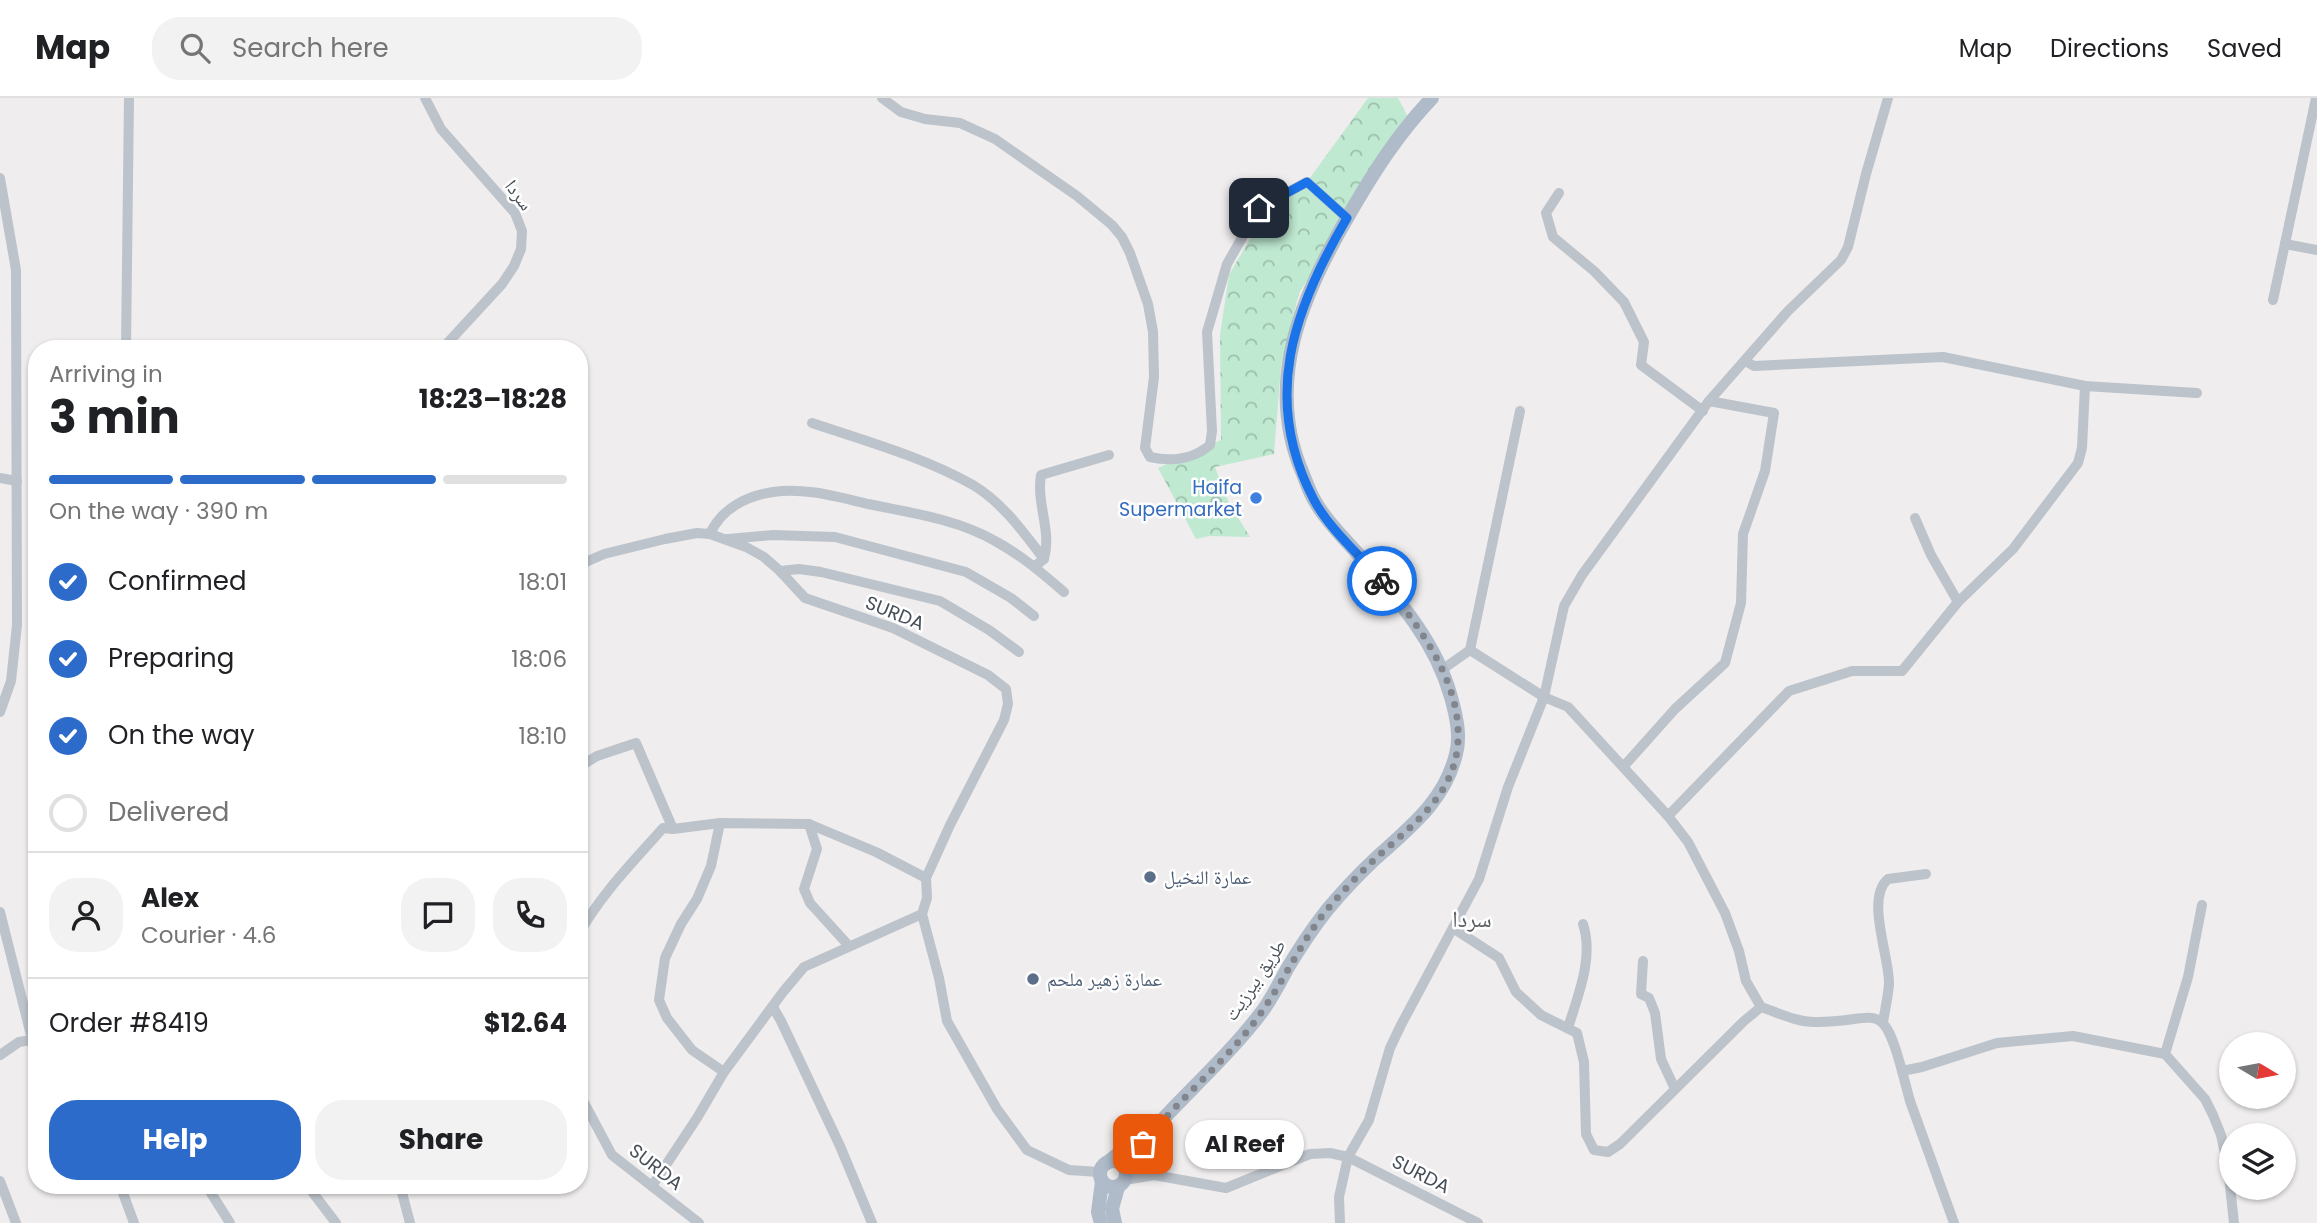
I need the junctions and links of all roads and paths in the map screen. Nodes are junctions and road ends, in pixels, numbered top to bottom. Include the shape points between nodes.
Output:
1 (129, 98) edge
2 (425, 98) edge
3 (882, 98) edge
4 (1432, 98) edge
5 (1888, 98) edge
6 (2316, 98) edge
7 (2305, 150) junction
8 (2317, 152) edge
9 (0, 178) edge
10 (1559, 193) dead end
11 (1347, 218) junction
12 (2285, 244) junction
13 (2317, 250) edge
14 (2273, 300) dead end
15 (126, 340) edge
16 (450, 340) edge
17 (1745, 361) junction
18 (2085, 386) junction
19 (2197, 393) dead end
20 (1706, 406) junction
21 (1520, 411) dead end
22 (812, 423) dead end
23 (1109, 455) dead end
24 (0, 478) edge
25 (17, 481) junction
26 (1915, 518) dead end
27 (710, 534) junction
28 (725, 539) junction
29 (588, 561) edge
30 (1039, 563) junction
31 (780, 571) junction
32 (1064, 592) dead end
33 (1958, 602) junction
34 (1034, 615) dead end
35 (1470, 650) junction
36 (1019, 652) dead end
37 (1443, 669) junction
38 (1544, 697) junction
39 (0, 712) edge
40 (588, 761) edge
41 (1624, 766) junction
42 (1668, 816) junction
43 (720, 823) junction
44 (810, 824) junction
45 (673, 829) junction
46 (1926, 874) dead end
47 (926, 878) junction
48 (2202, 905) dead end
49 (0, 912) edge
50 (922, 914) junction
51 (588, 915) edge
52 (1583, 923) dead end
53 (1453, 928) junction
54 (849, 946) junction
55 (1643, 961) dead end
56 (773, 1007) junction
57 (1761, 1007) junction
58 (28, 1017) edge
59 (1883, 1022) junction
60 (1568, 1028) junction
61 (28, 1040) edge
62 (2165, 1054) junction
63 (0, 1055) edge
64 (1902, 1071) junction
65 (724, 1072) junction
66 (1675, 1089) junction
67 (588, 1110) edge
68 (1162, 1119) junction
69 (1143, 1144) junction
70 (1348, 1157) junction
71 (1150, 1171) junction
72 (1103, 1172) junction
73 (1122, 1178) junction
74 (0, 1181) edge
75 (652, 1186) junction
76 (123, 1194) edge
77 (212, 1194) edge
78 (314, 1194) edge
79 (402, 1194) edge
80 (16, 1223) edge
81 (134, 1223) edge
82 (230, 1223) edge
83 (336, 1223) edge
84 (410, 1223) edge
85 (699, 1223) edge
86 (872, 1223) edge
87 (1101, 1223) edge
88 (1115, 1223) edge
89 (1340, 1223) edge
90 (1478, 1223) edge
91 (1954, 1223) edge
92 (2234, 1223) edge

1 - 15 street
2 - 16 street, سردا via 441,130 515,213 522,231 514,266
3 - 11 street via 901,112 960,122 995,139 1077,196 1122,237 1148,304 1153,332 1154,377 1145,448 1150,457 1182,459 1199,455 1210,445 1207,332 1227,264 1259,208 1307,182
4 - 11 main road, طريق بيرزيت via 1389,148
5 - 17 street via 1841,260
6 - 7 street
7 - 8 street
7 - 12 street
9 - 25 street via 16,270
10 - 20 street via 1546,213 1553,237 1624,302 1644,342 1641,365
11 - 37 main road, طريق بيرزيت via 1312,282 1299,318 1289,361 1288,428 1314,501 1404,608
12 - 13 street
12 - 14 street
17 - 18 street via 1754,366 1943,358
17 - 20 street
18 - 19 street
18 - 33 street via 2078,463 2013,549
20 - 38 street via 1564,606
20 - 41 street via 1774,413 1765,471 1742,534 1741,603 1725,663
21 - 35 street
22 - 30 street via 895,450 974,486 999,506
23 - 30 street via 1041,475 1038,487 1047,546
24 - 25 street
25 - 39 street via 15,654
26 - 33 street
27 - 28 street, SURDA
27 - 29 street, SURDA via 665,539
27 - 30 street via 716,521 754,496 776,491 818,493 960,525
28 - 31 street, SURDA via 755,552
28 - 34 street via 835,537 966,572
30 - 32 street
31 - 36 street via 821,572 940,601
31 - 47 street, SURDA via 805,598 893,628 988,675 1006,689 1004,720
33 - 42 street via 1902,671 1852,671 1789,691
35 - 37 street
35 - 38 street
37 - 68 main road, طريق بيرزيت via 1458,732 1457,752 1444,788 1425,814 1326,911 1263,1010 1204,1079
38 - 41 street via 1568,706
38 - 53 street via 1508,786 1479,879
40 - 45 street via 636,743
41 - 42 street
42 - 57 street via 1688,842 1725,913 1746,981
43 - 44 street
43 - 45 street
43 - 65 street via 711,866 665,958 659,1000 692,1050
44 - 47 street
44 - 54 street via 817,849 804,889 810,903
45 - 51 street via 663,828
46 - 59 street via 1888,879 1879,892 1889,984
47 - 50 street, SURDA
48 - 62 street via 2188,977
49 - 58 street
50 - 54 street
50 - 72 street, SURDA via 947,1021 997,1109 1027,1150 1069,1170
52 - 60 street via 1587,963
53 - 60 street via 1499,958 1516,992 1541,1015
53 - 70 street via 1390,1048 1369,1120
54 - 56 street via 804,967
55 - 66 street via 1641,994 1649,998 1655,1013 1661,1059
56 - 65 street
56 - 86 street
57 - 59 street via 1806,1021 1870,1017
57 - 66 street
59 - 64 street
60 - 66 street via 1577,1033 1584,1062 1586,1134 1594,1150 1608,1152 1620,1144
61 - 63 street
62 - 64 street via 2073,1036 1997,1043
62 - 92 street via 2205,1099 2213,1115 2228,1167
64 - 91 street
65 - 75 street
67 - 75 street, SURDA via 612,1155
68 - 69 main road
68 - 72 main road
69 - 71 street
69 - 73 main road
70 - 71 street, SURDA via 1310,1154 1226,1188
70 - 89 street via 1339,1197
70 - 90 street, SURDA
71 - 73 street, SURDA
72 - 73 main road via 1112,1188
72 - 73 main road via 1116,1162
72 - 87 main road
73 - 88 main road via 1112,1209
74 - 80 street
75 - 85 street, SURDA
76 - 81 street
77 - 82 street
78 - 83 street
79 - 84 street

